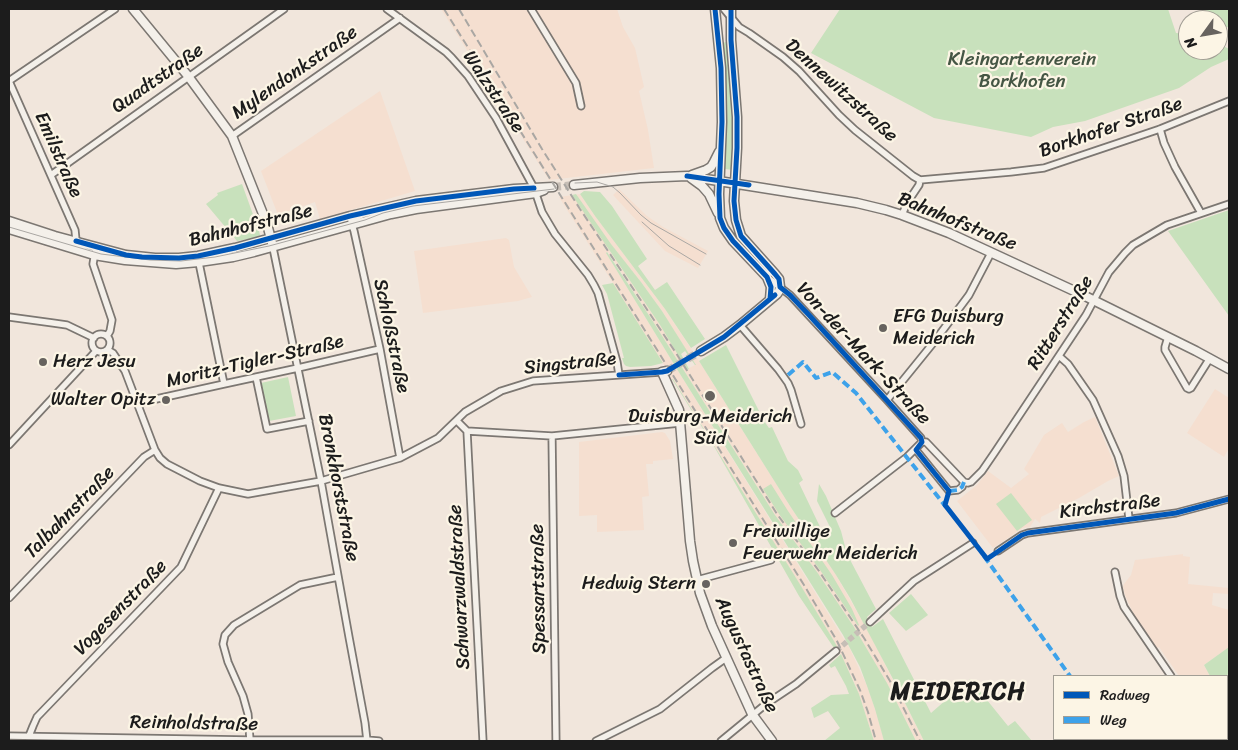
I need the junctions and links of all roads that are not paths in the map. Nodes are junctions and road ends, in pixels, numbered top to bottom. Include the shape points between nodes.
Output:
1 (115, 9) edge
2 (133, 9) edge
3 (284, 9) edge
4 (387, 9) edge
5 (532, 9) edge
6 (715, 9) edge
7 (724, 9) edge
8 (731, 9) edge
9 (400, 18) junction
10 (731, 18) junction
11 (739, 27) junction
12 (731, 31) junction
13 (188, 76) junction
14 (9, 81) edge
15 (1229, 101) edge
16 (581, 106) dead end
17 (1160, 129) junction
18 (232, 136) junction
19 (721, 148) junction
20 (51, 174) junction
21 (687, 176) junction
22 (920, 180) junction
23 (720, 181) junction
24 (735, 183) junction
25 (574, 185) tunnel mouth
26 (552, 188) tunnel mouth
27 (535, 191) junction
28 (1229, 204) edge
29 (373, 210) junction
30 (1201, 213) junction
31 (902, 215) junction
32 (720, 218) junction
33 (9, 221) edge
34 (352, 223) junction
35 (9, 229) edge
36 (272, 242) junction
37 (75, 245) junction
38 (95, 251) junction
39 (991, 253) junction
40 (198, 259) junction
41 (767, 277) junction
42 (780, 287) junction
43 (770, 299) junction
44 (1095, 300) junction
45 (9, 317) edge
46 (740, 325) junction
47 (107, 336) junction
48 (1168, 337) junction
49 (94, 338) junction
50 (380, 349) junction
51 (108, 350) junction
52 (96, 351) junction
53 (701, 351) tunnel mouth
54 (1059, 356) junction
55 (1210, 358) junction
56 (298, 368) junction
57 (1229, 369) edge
58 (664, 372) joint
59 (619, 375) junction
60 (256, 377) junction
61 (224, 384) junction
62 (887, 400) junction
63 (138, 403) junction
64 (309, 421) junction
65 (457, 421) junction
66 (680, 423) junction
67 (801, 424) dead end
68 (467, 431) junction
69 (552, 436) junction
70 (922, 442) junction
71 (9, 445) edge
72 (155, 450) junction
73 (916, 450) junction
74 (400, 458) junction
75 (322, 481) junction
76 (964, 482) junction
77 (219, 488) junction
78 (949, 491) joint
79 (1229, 499) edge
80 (835, 513) dead end
81 (1129, 519) junction
82 (973, 543) dead end
83 (998, 551) dead end
84 (771, 560) dead end
85 (1115, 572) dead end
86 (338, 577) junction
87 (697, 580) junction
88 (9, 598) edge
89 (870, 622) tunnel mouth
90 (836, 651) tunnel mouth
91 (726, 658) junction
92 (1170, 675) edge
93 (752, 714) junction
94 (9, 736) edge
95 (30, 736) junction
96 (134, 740) edge
97 (250, 740) junction
98 (367, 741) edge
99 (378, 741) edge
100 (483, 741) edge
101 (556, 741) edge
102 (596, 741) edge
103 (721, 741) edge
104 (772, 741) edge

1 - 14 street
2 - 13 main road, Bronkhorststraße
3 - 13 street, Quadtstraße
4 - 9 street, Walzstraße
5 - 16 street via 576,83
6 - 19 main road, Von-der-Mark-Straße via 721,68
7 - 10 street, Dennewitzstraße
8 - 10 main road, Von-der-Mark-Straße
9 - 18 street, Mylendonkstraße
9 - 27 street, Walzstraße via 446,52 468,76 499,123
10 - 11 street, Dennewitzstraße
10 - 12 main road, Von-der-Mark-Straße
11 - 12 street
11 - 22 street, Dennewitzstraße via 790,62 855,130
12 - 24 main road, Von-der-Mark-Straße via 737,117
13 - 18 main road, Bronkhorststraße
13 - 20 street, Quadtstraße
14 - 20 street, Emilstraße
15 - 17 street, Borkhofer Straße
17 - 22 street, Borkhofer Straße via 1044,168
17 - 30 street via 1175,167
18 - 36 main road, Bronkhorststraße
19 - 21 main road via 711,167
19 - 23 main road, Von-der-Mark-Straße
20 - 37 street, Emilstraße via 75,230
21 - 23 main road, Bahnhofstraße
21 - 25 main road, Bahnhofstraße
21 - 32 main road via 709,194
22 - 31 street
23 - 24 main road, Bahnhofstraße
23 - 32 main road, Von-der-Mark-Straße
24 - 31 main road, Bahnhofstraße via 857,203
24 - 42 main road, Von-der-Mark-Straße via 735,214 741,236 779,279
26 - 27 main road, Bahnhofstraße
27 - 29 main road, Bahnhofstraße via 514,189 416,201
27 - 34 main road, Bahnhofstraße via 416,209
27 - 59 street, Walzstraße via 542,212 555,234 594,285
28 - 30 street, Ritterstraße
29 - 34 street, Bahnhofstraße
29 - 36 main road, Bahnhofstraße
30 - 44 street, Ritterstraße via 1167,225 1133,246 1112,268
31 - 39 main road, Bahnhofstraße
32 - 41 main road, Von-der-Mark-Straße via 733,241
33 - 37 main road, Bahnhofstraße
34 - 36 main road, Bahnhofstraße
34 - 50 street, Schloßstraße
35 - 37 main road, Bahnhofstraße
36 - 40 main road, Bahnhofstraße
36 - 56 street, Bronkhorststraße
37 - 38 main road, Bahnhofstraße
38 - 40 main road, Bahnhofstraße via 145,262 176,264
38 - 47 street via 93,264 112,320
39 - 44 main road, Bahnhofstraße
39 - 62 street via 969,295
40 - 61 street
41 - 42 street, Von-der-Mark-Straße
41 - 43 main road via 771,287
42 - 43 main road via 780,291
42 - 62 street, Von-der-Mark-Straße
43 - 46 main road
44 - 48 main road, Bahnhofstraße
44 - 54 street, Ritterstraße
45 - 49 street via 54,323
46 - 53 main road
46 - 67 street via 788,383
47 - 49 street via 102,334
47 - 51 street via 111,344
48 - 55 main road, Bahnhofstraße
48 - 55 street via 1165,350 1187,388 1191,388
49 - 52 street via 92,346
50 - 56 street, Moritz-Tigler-Straße
50 - 74 street, Schloßstraße
51 - 52 street
51 - 63 street via 125,371
52 - 71 street
54 - 76 street, Ritterstraße via 986,465 971,482
54 - 81 street via 1093,400 1114,448 1124,476
55 - 57 main road, Bahnhofstraße
56 - 60 street, Moritz-Tigler-Straße
56 - 64 street, Bronkhorststraße
58 - 59 street, Singstraße
58 - 66 main road, Augustastraße via 679,410
59 - 65 street, Singstraße via 532,381 501,391 465,412
60 - 61 street, Moritz-Tigler-Straße
60 - 64 street via 267,429
61 - 63 street, Moritz-Tigler-Straße
62 - 70 street, Von-der-Mark-Straße
63 - 72 street
64 - 75 street, Bronkhorststraße
65 - 68 street
65 - 74 street, Singstraße via 438,438
66 - 69 street
66 - 87 main road, Augustastraße via 690,541
68 - 69 street
68 - 100 street, Schwarzwaldstraße
69 - 101 street, Spessartstraße
70 - 73 street
70 - 76 street, Von-der-Mark-Straße via 926,442
72 - 77 street, Singstraße via 167,464
72 - 88 street, Talbahnstraße via 144,457
73 - 78 street, Von-der-Mark-Straße
73 - 80 street
74 - 75 street, Singstraße
75 - 77 street, Singstraße via 248,494
75 - 86 street, Bronkhorststraße
76 - 78 street, Ritterstraße via 958,490
77 - 95 street, Vogesenstraße via 181,567 38,717
79 - 81 street, Kirchstraße via 1176,513
81 - 83 street, Kirchstraße via 1028,533
82 - 89 street via 914,581
84 - 87 street, Augustastraße
85 - 92 street via 1124,607
86 - 97 street via 300,585 234,625 226,635 223,644 243,696
86 - 98 street, Bronkhorststraße
87 - 91 main road, Augustastraße
90 - 93 street
91 - 93 main road, Augustastraße
91 - 102 street via 660,709
93 - 103 street
93 - 104 main road, Augustastraße
94 - 95 street, Reinholdstraße
95 - 96 street, Reinholdstraße
96 - 97 street, Reinholdstraße
97 - 98 street, Reinholdstraße
98 - 99 street, Reinholdstraße

